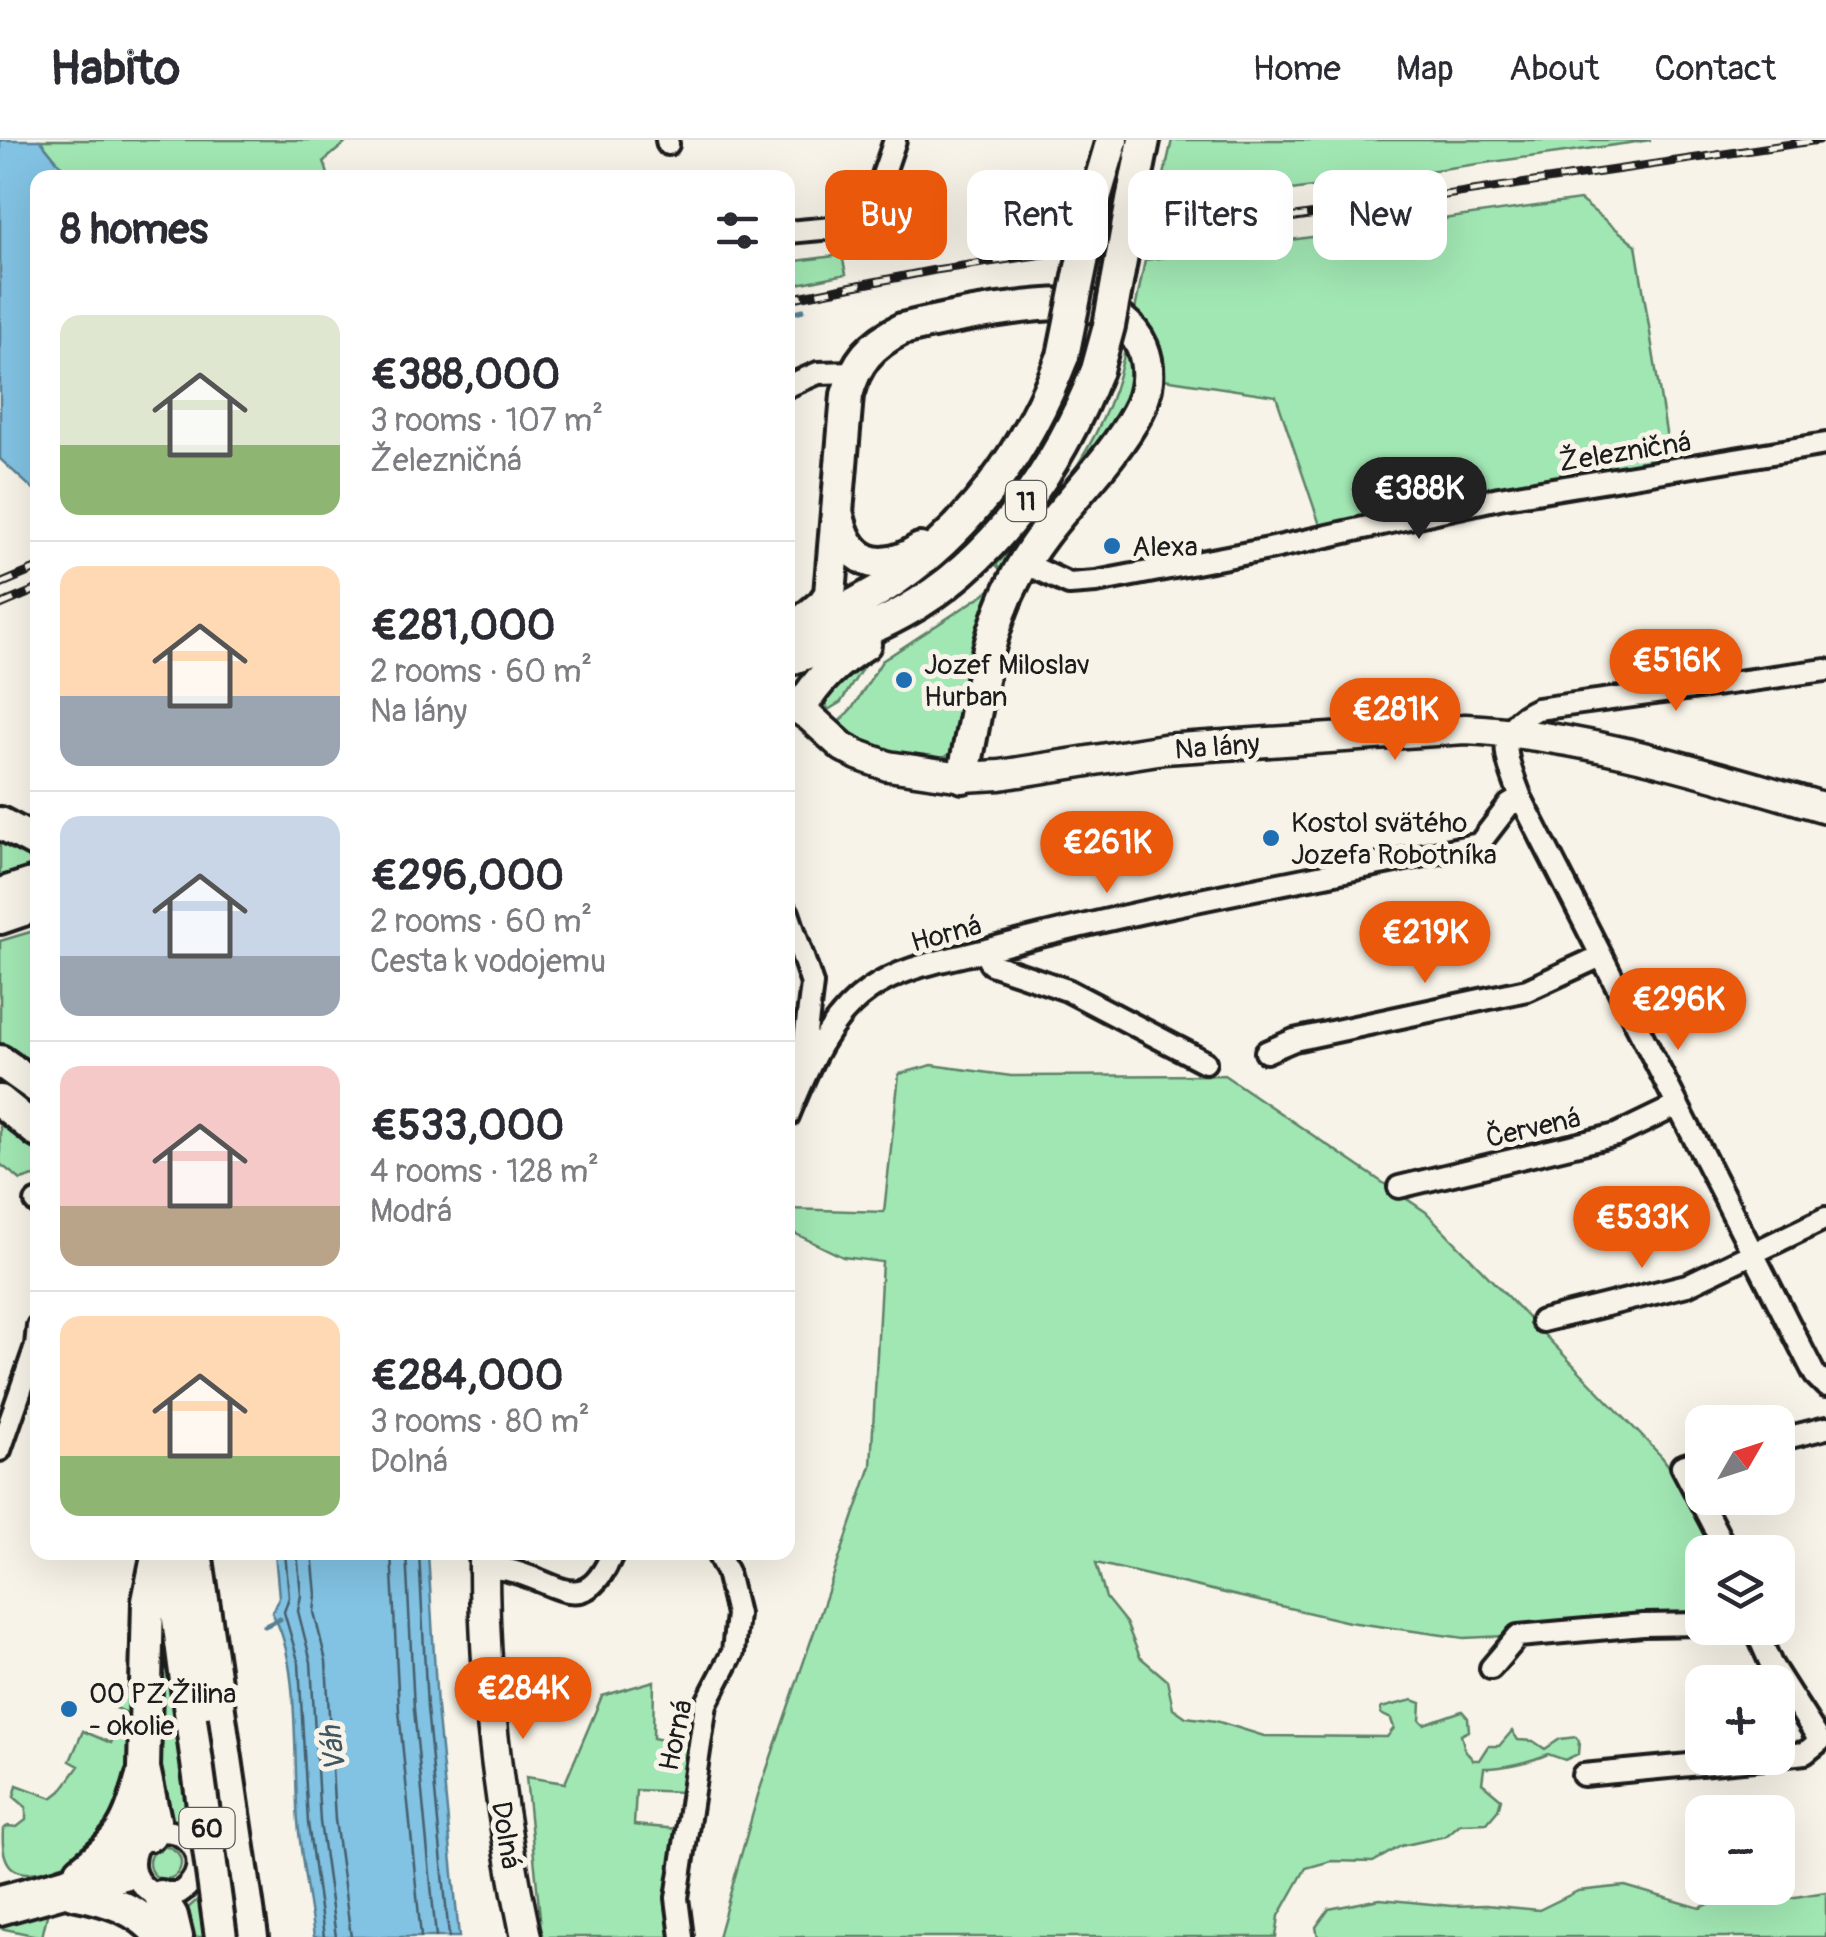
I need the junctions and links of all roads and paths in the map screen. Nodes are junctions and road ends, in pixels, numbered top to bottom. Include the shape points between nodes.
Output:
1 (895, 140) edge
2 (1102, 140) edge
3 (1112, 140) edge
4 (1144, 140) edge
5 (1098, 170) edge
6 (1103, 170) edge
7 (795, 231) edge
8 (1082, 260) edge
9 (854, 372) junction
10 (795, 383) edge
11 (1826, 444) edge
12 (838, 515) junction
13 (967, 516) junction
14 (1024, 562) junction
15 (918, 603) junction
16 (795, 635) edge
17 (795, 638) edge
18 (795, 642) edge
19 (1826, 670) edge
20 (795, 705) edge
21 (795, 707) edge
22 (1507, 732) junction
23 (963, 777) junction
24 (1521, 798) junction
25 (1826, 808) edge
26 (0, 823) edge
27 (30, 840) edge
28 (30, 885) edge
29 (0, 894) edge
30 (30, 909) edge
31 (0, 918) edge
32 (795, 934) edge
33 (983, 951) junction
34 (1601, 956) junction
35 (1266, 1052) dead end
36 (0, 1061) edge
37 (1205, 1062) dead end
38 (806, 1072) junction
39 (0, 1076) edge
40 (30, 1082) edge
41 (795, 1099) edge
42 (0, 1100) edge
43 (30, 1100) edge
44 (1676, 1106) junction
45 (30, 1125) edge
46 (1398, 1187) dead end
47 (1826, 1218) edge
48 (1754, 1253) junction
49 (1542, 1321) dead end
50 (30, 1363) edge
51 (1826, 1386) edge
52 (1826, 1428) edge
53 (1795, 1436) edge
54 (0, 1450) edge
55 (160, 1560) edge
56 (164, 1560) edge
57 (197, 1560) edge
58 (610, 1560) edge
59 (721, 1560) edge
60 (484, 1561) edge
61 (1685, 1624) edge
62 (1491, 1668) dead end
63 (1795, 1701) edge
64 (226, 1753) junction
65 (1795, 1754) edge
66 (1685, 1765) edge
67 (144, 1768) junction
68 (1583, 1775) dead end
69 (143, 1841) junction
70 (194, 1859) junction
71 (135, 1876) junction
72 (77, 1882) junction
73 (0, 1896) edge
74 (160, 1896) junction
75 (0, 1914) edge
76 (162, 1937) edge
77 (177, 1937) edge
78 (221, 1937) edge
79 (252, 1937) edge
80 (526, 1937) edge
81 (682, 1937) edge

1 - 7 street via 866,225
2 - 5 main road
3 - 6 main road, 11
4 - 15 main road, 11, bridge via 1109,326 1063,446 1022,507 969,564
8 - 13 main road, 11, bridge via 1063,356 1040,411 1018,453
9 - 10 street via 818,373
9 - 12 main road
9 - 14 main road via 885,337 956,318 1069,304 1110,312 1128,325 1146,364 1138,411
11 - 14 street, Železničná via 1499,498 1096,582 1069,584
12 - 13 main road via 849,547 880,564 902,560
12 - 16 main road via 830,594
13 - 17 main road, 11 via 898,579
14 - 23 main road via 993,632
15 - 18 main road, 11 via 839,642
15 - 20 main road via 907,618 837,661
19 - 22 street via 1557,705 1519,717
21 - 23 street, Na lány via 858,755
22 - 23 street, Na lány via 1465,729 1164,749
22 - 24 street via 1509,766
22 - 25 street, Na lány via 1638,755
24 - 33 street, Horná via 1479,844
24 - 34 street
26 - 27 main road
28 - 29 main road
30 - 31 main road
32 - 38 street via 812,984
33 - 37 street via 991,964 1067,990
33 - 38 street, Horná via 927,964 868,990 834,1024
34 - 35 street via 1527,990 1294,1040
34 - 44 street
36 - 40 main road
38 - 41 street, Horná
39 - 43 main road
42 - 45 main road
44 - 46 street, Červená via 1616,1135
44 - 48 street
47 - 48 street
48 - 49 street via 1687,1286
48 - 51 street
50 - 54 street
52 - 53 street
55 - 67 main road via 148,1601
56 - 78 main road, 60, bridge via 178,1611
57 - 64 main road, 60
58 - 60 street via 602,1578 573,1592
59 - 81 street, Horná via 737,1614 733,1652 706,1704 677,1898
60 - 80 street, Dolná via 496,1768
61 - 62 street via 1518,1636
63 - 65 street via 1820,1741
64 - 70 main road
64 - 79 main road, 60
66 - 68 street
67 - 69 main road via 155,1820
67 - 72 main road via 125,1830
69 - 70 street via 178,1834
69 - 71 street via 133,1857
69 - 72 street
70 - 74 street via 192,1881
70 - 79 main road
71 - 72 street
71 - 74 street
72 - 73 street
72 - 75 street
72 - 76 main road via 142,1916
74 - 77 main road

